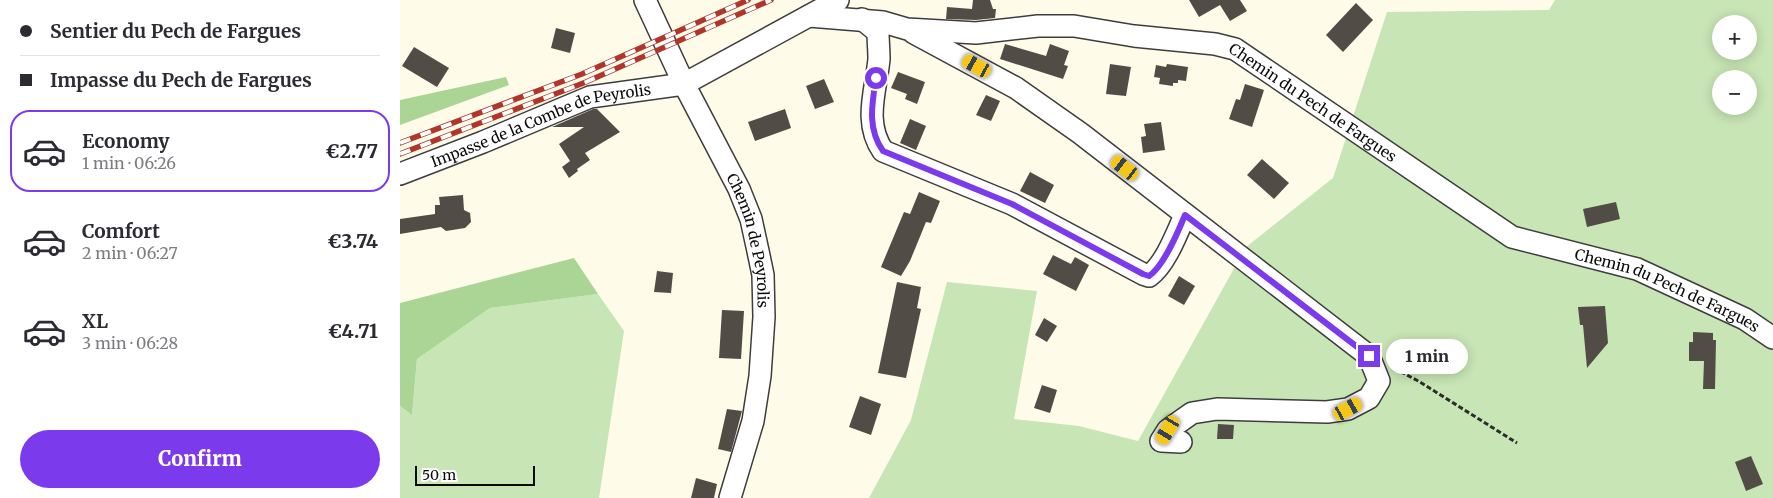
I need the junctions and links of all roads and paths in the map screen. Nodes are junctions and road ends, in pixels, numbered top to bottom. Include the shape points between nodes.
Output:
1 (645, 0) edge
2 (838, 0) edge
3 (809, 16) junction
4 (862, 19) junction
5 (907, 29) junction
6 (684, 84) junction
7 (400, 174) edge
8 (1185, 215) junction
9 (1773, 338) edge
10 (1369, 356) junction
11 (1181, 442) dead end
12 (1517, 443) dead end
13 (730, 498) edge

1 - 6 street, Chemin de Peyrolis
2 - 3 street
3 - 4 street, Chemin du Pech de Fargues
3 - 6 street
4 - 5 street, Chemin du Pech de Fargues
4 - 8 street via 878,32 879,58 872,126 875,140 883,151 1012,204 1149,276 1169,249
5 - 8 street via 1016,88 1080,132
5 - 9 street, Chemin du Pech de Fargues via 976,33 1038,26 1074,26 1215,44 1235,50 1512,237 1638,269 1745,319
6 - 7 street, Impasse de la Combe de Peyrolis via 590,97
6 - 13 street, Chemin de Peyrolis via 739,189 750,219 762,276 764,317 756,408
8 - 10 street
10 - 11 street via 1379,381 1369,398 1348,409 1327,412 1217,409 1192,413 1168,430 1161,441
10 - 12 path via 1420,382

